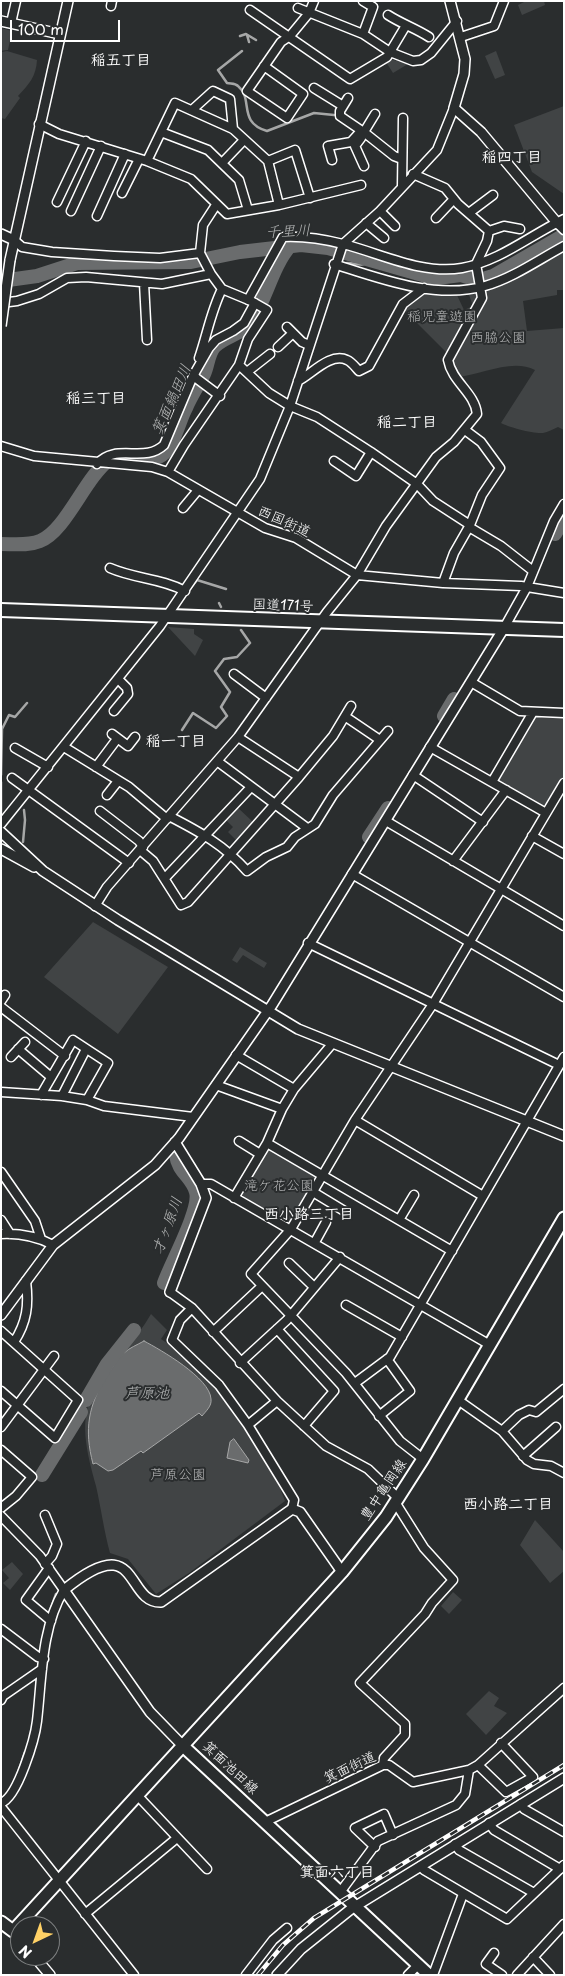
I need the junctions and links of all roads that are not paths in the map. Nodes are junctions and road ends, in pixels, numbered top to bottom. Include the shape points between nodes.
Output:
1 (16, 1) edge
2 (68, 1) edge
3 (314, 1) edge
4 (363, 1) edge
5 (450, 1) edge
6 (504, 1) edge
7 (298, 8) dead end
8 (250, 10) dead end
9 (310, 13) junction
10 (388, 15) dead end
11 (457, 21) junction
12 (6, 22) edge
13 (405, 27) junction
14 (60, 34) junction
15 (363, 34) junction
16 (290, 36) junction
17 (429, 36) dead end
18 (461, 37) junction
19 (390, 52) junction
20 (264, 66) junction
21 (314, 88) dead end
22 (348, 98) dead end
23 (343, 106) junction
24 (454, 108) junction
25 (192, 110) junction
26 (374, 114) dead end
27 (403, 118) dead end
28 (39, 124) junction
29 (233, 129) junction
30 (161, 132) junction
31 (363, 132) junction
32 (244, 140) junction
33 (86, 141) junction
34 (101, 146) junction
35 (125, 154) junction
36 (402, 159) junction
37 (143, 160) junction
38 (332, 160) dead end
39 (268, 161) junction
40 (222, 163) junction
41 (364, 166) dead end
42 (414, 174) junction
43 (361, 185) dead end
44 (402, 186) junction
45 (122, 193) dead end
46 (493, 195) dead end
47 (310, 198) junction
48 (454, 199) junction
49 (57, 202) dead end
50 (216, 205) junction
51 (279, 205) junction
52 (248, 210) junction
53 (71, 211) dead end
54 (380, 211) junction
55 (470, 213) junction
56 (96, 216) dead end
57 (436, 218) dead end
58 (366, 223) junction
59 (560, 224) edge
60 (395, 226) dead end
61 (520, 230) dead end
62 (489, 231) junction
63 (1, 234) edge
64 (384, 238) dead end
65 (14, 240) junction
66 (342, 245) junction
67 (564, 246) edge
68 (200, 254) junction
69 (335, 264) junction
70 (476, 266) junction
71 (211, 274) junction
72 (144, 283) junction
73 (481, 285) junction
74 (424, 288) junction
75 (222, 289) junction
76 (254, 302) junction
77 (1, 303) edge
78 (1, 326) edge
79 (287, 326) dead end
80 (293, 333) junction
81 (147, 340) dead end
82 (309, 345) junction
83 (278, 347) dead end
84 (270, 354) dead end
85 (239, 365) junction
86 (247, 372) junction
87 (195, 377) junction
88 (298, 381) junction
89 (220, 396) junction
90 (290, 406) junction
91 (465, 430) junction
92 (1, 446) edge
93 (371, 452) junction
94 (334, 461) dead end
95 (97, 464) junction
96 (168, 472) junction
97 (417, 484) junction
98 (198, 490) junction
99 (564, 504) edge
100 (183, 508) dead end
101 (238, 514) junction
102 (470, 526) junction
103 (110, 568) dead end
104 (533, 571) junction
105 (357, 575) junction
106 (443, 583) junction
107 (527, 587) junction
108 (185, 591) junction
109 (564, 593) edge
110 (1, 610) edge
111 (166, 617) junction
112 (319, 622) junction
113 (504, 628) junction
114 (564, 630) edge
115 (234, 674) dead end
116 (118, 679) junction
117 (471, 682) junction
118 (266, 698) junction
119 (351, 706) dead end
120 (114, 711) dead end
121 (533, 712) junction
122 (564, 713) edge
123 (346, 717) junction
124 (388, 731) dead end
125 (135, 737) dead end
126 (238, 738) junction
127 (380, 740) junction
128 (64, 747) junction
129 (430, 747) junction
130 (15, 748) dead end
131 (217, 761) junction
132 (48, 767) junction
133 (96, 767) junction
134 (413, 775) junction
135 (299, 777) junction
136 (12, 778) dead end
137 (118, 781) junction
138 (492, 782) junction
139 (564, 783) edge
140 (251, 787) junction
141 (29, 790) junction
142 (506, 790) junction
143 (107, 795) dead end
144 (276, 804) junction
145 (100, 811) dead end
146 (546, 813) junction
147 (168, 818) junction
148 (386, 821) junction
149 (482, 822) junction
150 (1, 824) edge
151 (307, 828) junction
152 (1, 832) edge
153 (204, 834) junction
154 (532, 836) junction
155 (142, 848) junction
156 (1, 849) edge
157 (230, 852) junction
158 (564, 854) edge
159 (453, 861) junction
160 (129, 862) junction
161 (43, 871) junction
162 (352, 874) junction
163 (164, 878) junction
164 (501, 889) junction
165 (95, 906) junction
166 (564, 926) edge
167 (470, 942) junction
168 (308, 943) junction
169 (564, 997) edge
170 (433, 1004) junction
171 (1, 1007) edge
172 (268, 1012) junction
173 (25, 1042) dead end
174 (332, 1044) junction
175 (18, 1049) junction
176 (86, 1049) junction
177 (236, 1055) junction
178 (65, 1056) junction
179 (564, 1057) edge
180 (11, 1058) dead end
181 (559, 1065) junction
182 (391, 1067) junction
183 (51, 1077) junction
184 (216, 1085) junction
185 (294, 1089) junction
186 (1, 1092) edge
187 (40, 1095) junction
188 (62, 1096) junction
189 (87, 1100) junction
190 (282, 1108) junction
191 (194, 1117) junction
192 (355, 1120) junction
193 (527, 1122) junction
194 (564, 1136) edge
195 (239, 1141) dead end
196 (175, 1142) junction
197 (267, 1143) junction
198 (260, 1154) junction
199 (1, 1172) edge
200 (324, 1174) junction
201 (201, 1184) junction
202 (313, 1192) junction
203 (414, 1195) dead end
204 (483, 1196) junction
205 (234, 1198) junction
206 (346, 1212) dead end
207 (564, 1218) edge
208 (1, 1220) edge
209 (399, 1220) junction
210 (326, 1222) dead end
211 (291, 1228) junction
212 (560, 1233) edge
213 (1, 1234) edge
214 (10, 1234) junction
215 (41, 1239) junction
216 (315, 1242) junction
217 (53, 1246) junction
218 (452, 1251) junction
219 (340, 1257) junction
220 (289, 1263) dead end
221 (26, 1281) junction
222 (262, 1286) junction
223 (314, 1287) junction
224 (170, 1292) joint
225 (422, 1304) junction
226 (346, 1305) dead end
227 (192, 1308) junction
228 (291, 1313) junction
229 (1, 1315) edge
230 (277, 1329) junction
231 (1, 1331) edge
232 (213, 1332) junction
233 (402, 1337) junction
234 (14, 1342) junction
235 (490, 1345) junction
236 (54, 1356) dead end
237 (387, 1359) junction
238 (240, 1363) junction
239 (44, 1370) junction
240 (355, 1383) junction
241 (564, 1390) edge
242 (1, 1391) edge
243 (458, 1400) junction
244 (277, 1402) junction
245 (18, 1405) junction
246 (379, 1416) junction
247 (248, 1425) junction
248 (304, 1426) junction
249 (1, 1427) edge
250 (556, 1427) dead end
251 (502, 1431) junction
252 (1, 1450) edge
253 (523, 1456) junction
254 (423, 1459) junction
255 (564, 1473) edge
256 (397, 1500) junction
257 (1, 1508) edge
258 (292, 1509) junction
259 (45, 1515) dead end
260 (1, 1516) edge
261 (47, 1566) junction
262 (342, 1572) junction
263 (64, 1590) junction
264 (51, 1621) junction
265 (1, 1629) edge
266 (44, 1659) junction
267 (42, 1669) junction
268 (564, 1688) edge
269 (1, 1700) edge
270 (501, 1743) junction
271 (183, 1746) junction
272 (382, 1765) junction
273 (478, 1765) junction
274 (468, 1770) junction
275 (564, 1778) edge
276 (138, 1795) junction
277 (521, 1804) junction
278 (1, 1805) edge
279 (265, 1822) junction
280 (488, 1823) junction
281 (564, 1832) edge
282 (393, 1834) junction
283 (177, 1838) junction
284 (455, 1844) junction
285 (376, 1847) junction
286 (421, 1866) junction
287 (562, 1867) edge
288 (206, 1869) dead end
289 (59, 1881) junction
290 (341, 1891) junction
291 (464, 1894) junction
292 (534, 1894) junction
293 (356, 1906) junction
294 (85, 1914) junction
295 (32, 1916) edge
296 (564, 1924) edge
297 (287, 1928) dead end
298 (494, 1953) dead end
299 (533, 1957) junction
300 (418, 1965) junction
301 (134, 1975) edge
302 (246, 1975) edge
303 (277, 1975) edge
304 (408, 1975) edge
305 (429, 1975) edge
306 (433, 1975) edge
307 (502, 1975) edge
308 (517, 1975) edge
309 (550, 1975) edge

1 - 12 street
2 - 14 street
3 - 9 street
4 - 15 street via 373,7
5 - 11 street
6 - 18 street via 494,26
7 - 9 street
8 - 16 street
9 - 15 street
9 - 16 street
10 - 13 street
11 - 18 street
11 - 19 street via 431,53 421,60 403,58
12 - 14 street
13 - 17 street via 413,26
13 - 19 street
14 - 28 street
15 - 19 street
16 - 19 street via 350,79
16 - 20 street via 281,42
18 - 24 street via 464,74
20 - 20 street via 302,94 287,118 247,91
21 - 23 street
22 - 23 street
23 - 31 street via 340,116
24 - 42 street via 437,150
24 - 59 street via 483,134
25 - 29 street
25 - 29 street via 213,91 230,99
25 - 30 street via 175,103
26 - 31 street
27 - 36 street
28 - 33 street via 59,134
28 - 65 street
29 - 32 street
30 - 37 street
30 - 40 street via 208,150
31 - 36 street
31 - 38 street via 351,142 328,146
31 - 41 street via 355,146
32 - 39 street
32 - 40 street
33 - 34 street
33 - 49 street
34 - 35 street
34 - 53 street
35 - 37 street
35 - 56 street
36 - 44 street
37 - 45 street
37 - 50 street via 191,179
39 - 47 street via 295,150
39 - 51 street
40 - 52 street via 239,180
42 - 44 street
42 - 48 street via 445,188
43 - 47 street
44 - 54 street
46 - 55 street
47 - 51 street
48 - 55 street
48 - 57 street
50 - 52 street via 227,214
50 - 68 street via 203,225
51 - 52 street
54 - 58 street
54 - 60 street
55 - 62 street
58 - 64 street
58 - 66 street
59 - 70 street
61 - 62 street via 504,226
62 - 70 street via 488,241
63 - 65 street
65 - 68 street via 22,247 52,252 160,258
65 - 78 street, bridge
66 - 69 street
66 - 70 street via 415,265 445,269
66 - 76 street via 282,236
67 - 73 street via 510,276
68 - 71 street
69 - 74 street via 388,281
69 - 82 street
70 - 73 street
71 - 72 street via 162,284
71 - 75 street
72 - 77 street via 66,278 38,294
72 - 81 street
73 - 74 street via 451,290
73 - 91 street via 479,307 448,360 456,381 468,394 478,414
74 - 88 street via 403,304 370,366 360,371 347,360 335,359
75 - 76 street
75 - 87 street via 213,307 210,329
76 - 85 street via 267,310 248,339
76 - 87 street via 244,323 212,344
79 - 80 street
80 - 82 street
80 - 83 street
82 - 88 street
84 - 86 street
85 - 86 street
85 - 89 street
86 - 90 street via 269,393
87 - 89 street
87 - 95 street via 164,445 149,454 115,452 103,456
88 - 90 street
89 - 96 street
90 - 93 street via 317,417
90 - 101 street via 260,479
91 - 97 street via 436,458
91 - 102 street via 481,442 500,468 482,495
92 - 95 street, 西国街道 via 34,456
93 - 94 street via 356,476
93 - 97 street
95 - 96 street, 西国街道 via 152,467
96 - 98 street, 西国街道
97 - 102 street via 433,501
97 - 105 street via 386,526
98 - 100 street
98 - 101 street, 西国街道
99 - 104 street
101 - 105 street, 西国街道 via 265,528 296,538
101 - 108 street
102 - 104 street
102 - 106 street via 454,553
103 - 108 street via 122,574 158,580
104 - 107 street
105 - 106 street, 西国街道
105 - 112 street
106 - 107 street, 西国街道
107 - 109 street, 西国街道
107 - 113 street
108 - 111 street
110 - 111 highway, 国道171号
111 - 112 highway, 国道171号
111 - 116 street
112 - 113 highway, 国道171号
112 - 118 street
113 - 114 highway, 国道171号
113 - 117 street
115 - 118 street
116 - 120 street via 128,694
116 - 128 street
117 - 121 street via 520,711
117 - 129 street
118 - 126 street
119 - 123 street
121 - 122 street
121 - 138 street
123 - 127 street
123 - 135 street
124 - 127 street
125 - 133 street via 128,746 114,737
126 - 131 street
126 - 135 street
127 - 151 street via 333,795 315,824
128 - 132 street
128 - 133 street
129 - 134 street
129 - 138 street
130 - 132 street
131 - 140 street
131 - 147 street
132 - 141 street
133 - 137 street
134 - 148 street
134 - 149 street
135 - 144 street
136 - 141 street
137 - 143 street
137 - 147 street
138 - 142 street
139 - 146 street
140 - 144 street
140 - 153 street
141 - 150 street
141 - 160 street
142 - 146 street
142 - 149 street
144 - 151 street
144 - 157 street
145 - 155 street via 139,841
146 - 154 street
147 - 153 street
147 - 155 street
148 - 159 street
148 - 162 street
149 - 159 street
151 - 157 street via 287,848 266,857 247,871
152 - 161 street
153 - 157 street
153 - 163 street
154 - 158 street
154 - 164 street
155 - 160 street
155 - 163 street
156 - 161 street
157 - 163 street via 188,902 181,905
159 - 164 street
160 - 165 street
161 - 165 street
162 - 167 street
162 - 168 street
164 - 166 street
164 - 167 street
165 - 172 street
167 - 169 street
167 - 170 street
168 - 170 street
168 - 172 street
170 - 181 street
170 - 182 street
171 - 178 street
172 - 174 street
172 - 177 street
173 - 175 street
174 - 182 street
174 - 185 street
175 - 180 street
175 - 183 street
176 - 178 street via 73,1040
176 - 188 street
176 - 189 street via 108,1063
177 - 184 street
177 - 185 street
178 - 183 street
179 - 181 street
181 - 193 street
182 - 192 street
182 - 193 street
183 - 187 street
184 - 190 street
184 - 191 street
185 - 190 street
186 - 187 street
187 - 188 street
188 - 189 street
189 - 191 street via 104,1106
190 - 197 street
191 - 196 street
192 - 200 street
192 - 204 street
193 - 194 street
193 - 204 street
195 - 198 street
196 - 201 street
196 - 217 street via 154,1165
197 - 198 street
197 - 200 street
198 - 205 street
199 - 215 street via 35,1221
200 - 202 street
200 - 209 street
201 - 205 street via 211,1184
201 - 224 street via 206,1198 203,1210
202 - 206 street
202 - 211 street
203 - 209 street
204 - 218 street
205 - 211 street
207 - 212 main road, 豊中亀岡線
208 - 214 street
209 - 218 street
210 - 216 street
211 - 216 street
211 - 222 street via 251,1274
212 - 235 main road, 豊中亀岡線
213 - 214 street
214 - 215 street
215 - 217 street
216 - 219 street
217 - 221 street
218 - 225 street
219 - 223 street
219 - 225 street
220 - 223 street
221 - 229 street
221 - 234 street via 29,1302 24,1327
222 - 228 street
222 - 232 street
223 - 228 street
224 - 227 street
225 - 233 street
225 - 235 street
226 - 233 street
227 - 232 street
227 - 247 street via 180,1320 172,1340 219,1385
228 - 230 street
228 - 240 street
230 - 238 street
230 - 248 street via 334,1391
231 - 234 street
232 - 238 street
233 - 237 street
234 - 239 street
235 - 243 main road, 豊中亀岡線
236 - 239 street
237 - 240 street
237 - 246 street via 410,1391
238 - 244 street
239 - 245 street
239 - 245 street via 78,1400 55,1438
240 - 246 street
241 - 251 street via 536,1412 529,1410 519,1415
242 - 245 street
243 - 251 street
243 - 254 main road, 豊中亀岡線
244 - 247 street
244 - 248 street
245 - 249 street
246 - 254 street via 400,1441
247 - 258 street via 294,1500
248 - 256 street via 326,1446 368,1469
250 - 253 street
251 - 253 street
252 - 257 street via 32,1477
253 - 255 street via 534,1464 551,1466
254 - 256 main road, 豊中亀岡線
256 - 262 main road, 豊中亀岡線
256 - 272 street via 424,1548 453,1580 360,1683 405,1724 405,1736 384,1758
258 - 262 street via 300,1512
258 - 263 street via 161,1602 152,1602 145,1597 129,1572 121,1566 110,1565 85,1573
259 - 261 street via 57,1544
260 - 261 street
261 - 263 street
261 - 264 street via 26,1600
262 - 271 main road, 豊中亀岡線
263 - 264 street
263 - 271 street via 150,1712
264 - 266 street
265 - 266 street
266 - 267 street
267 - 269 street
267 - 278 street via 32,1746 19,1779
268 - 270 street, 箕面街道
270 - 273 street, 箕面街道
270 - 273 street via 533,1777 506,1792
271 - 276 main road, 箕面池田線
271 - 279 main road, 箕面池田線
272 - 274 street, 箕面街道 via 389,1765 413,1782
272 - 279 street, 箕面街道
273 - 274 street, 箕面街道
274 - 282 street via 465,1794 456,1805
275 - 277 street
276 - 283 street
276 - 289 main road, 箕面池田線
277 - 280 street
277 - 281 street
278 - 289 street
279 - 290 main road, 箕面池田線
280 - 284 street
280 - 287 street via 494,1830
282 - 285 street via 378,1841
282 - 285 street via 384,1814 355,1828
283 - 288 street
283 - 294 street
284 - 286 street
284 - 292 street via 459,1850
285 - 290 street
286 - 291 street
286 - 293 street
287 - 292 street
289 - 294 street
289 - 295 main road, 箕面池田線
290 - 293 main road, 箕面池田線
291 - 292 street via 507,1919
291 - 306 street
293 - 300 main road, 箕面池田線
293 - 303 street via 301,1949
294 - 301 street
296 - 299 street
297 - 302 street via 273,1940
298 - 307 street via 486,1964
299 - 308 street
299 - 309 street
300 - 304 street
300 - 305 main road, 箕面池田線

